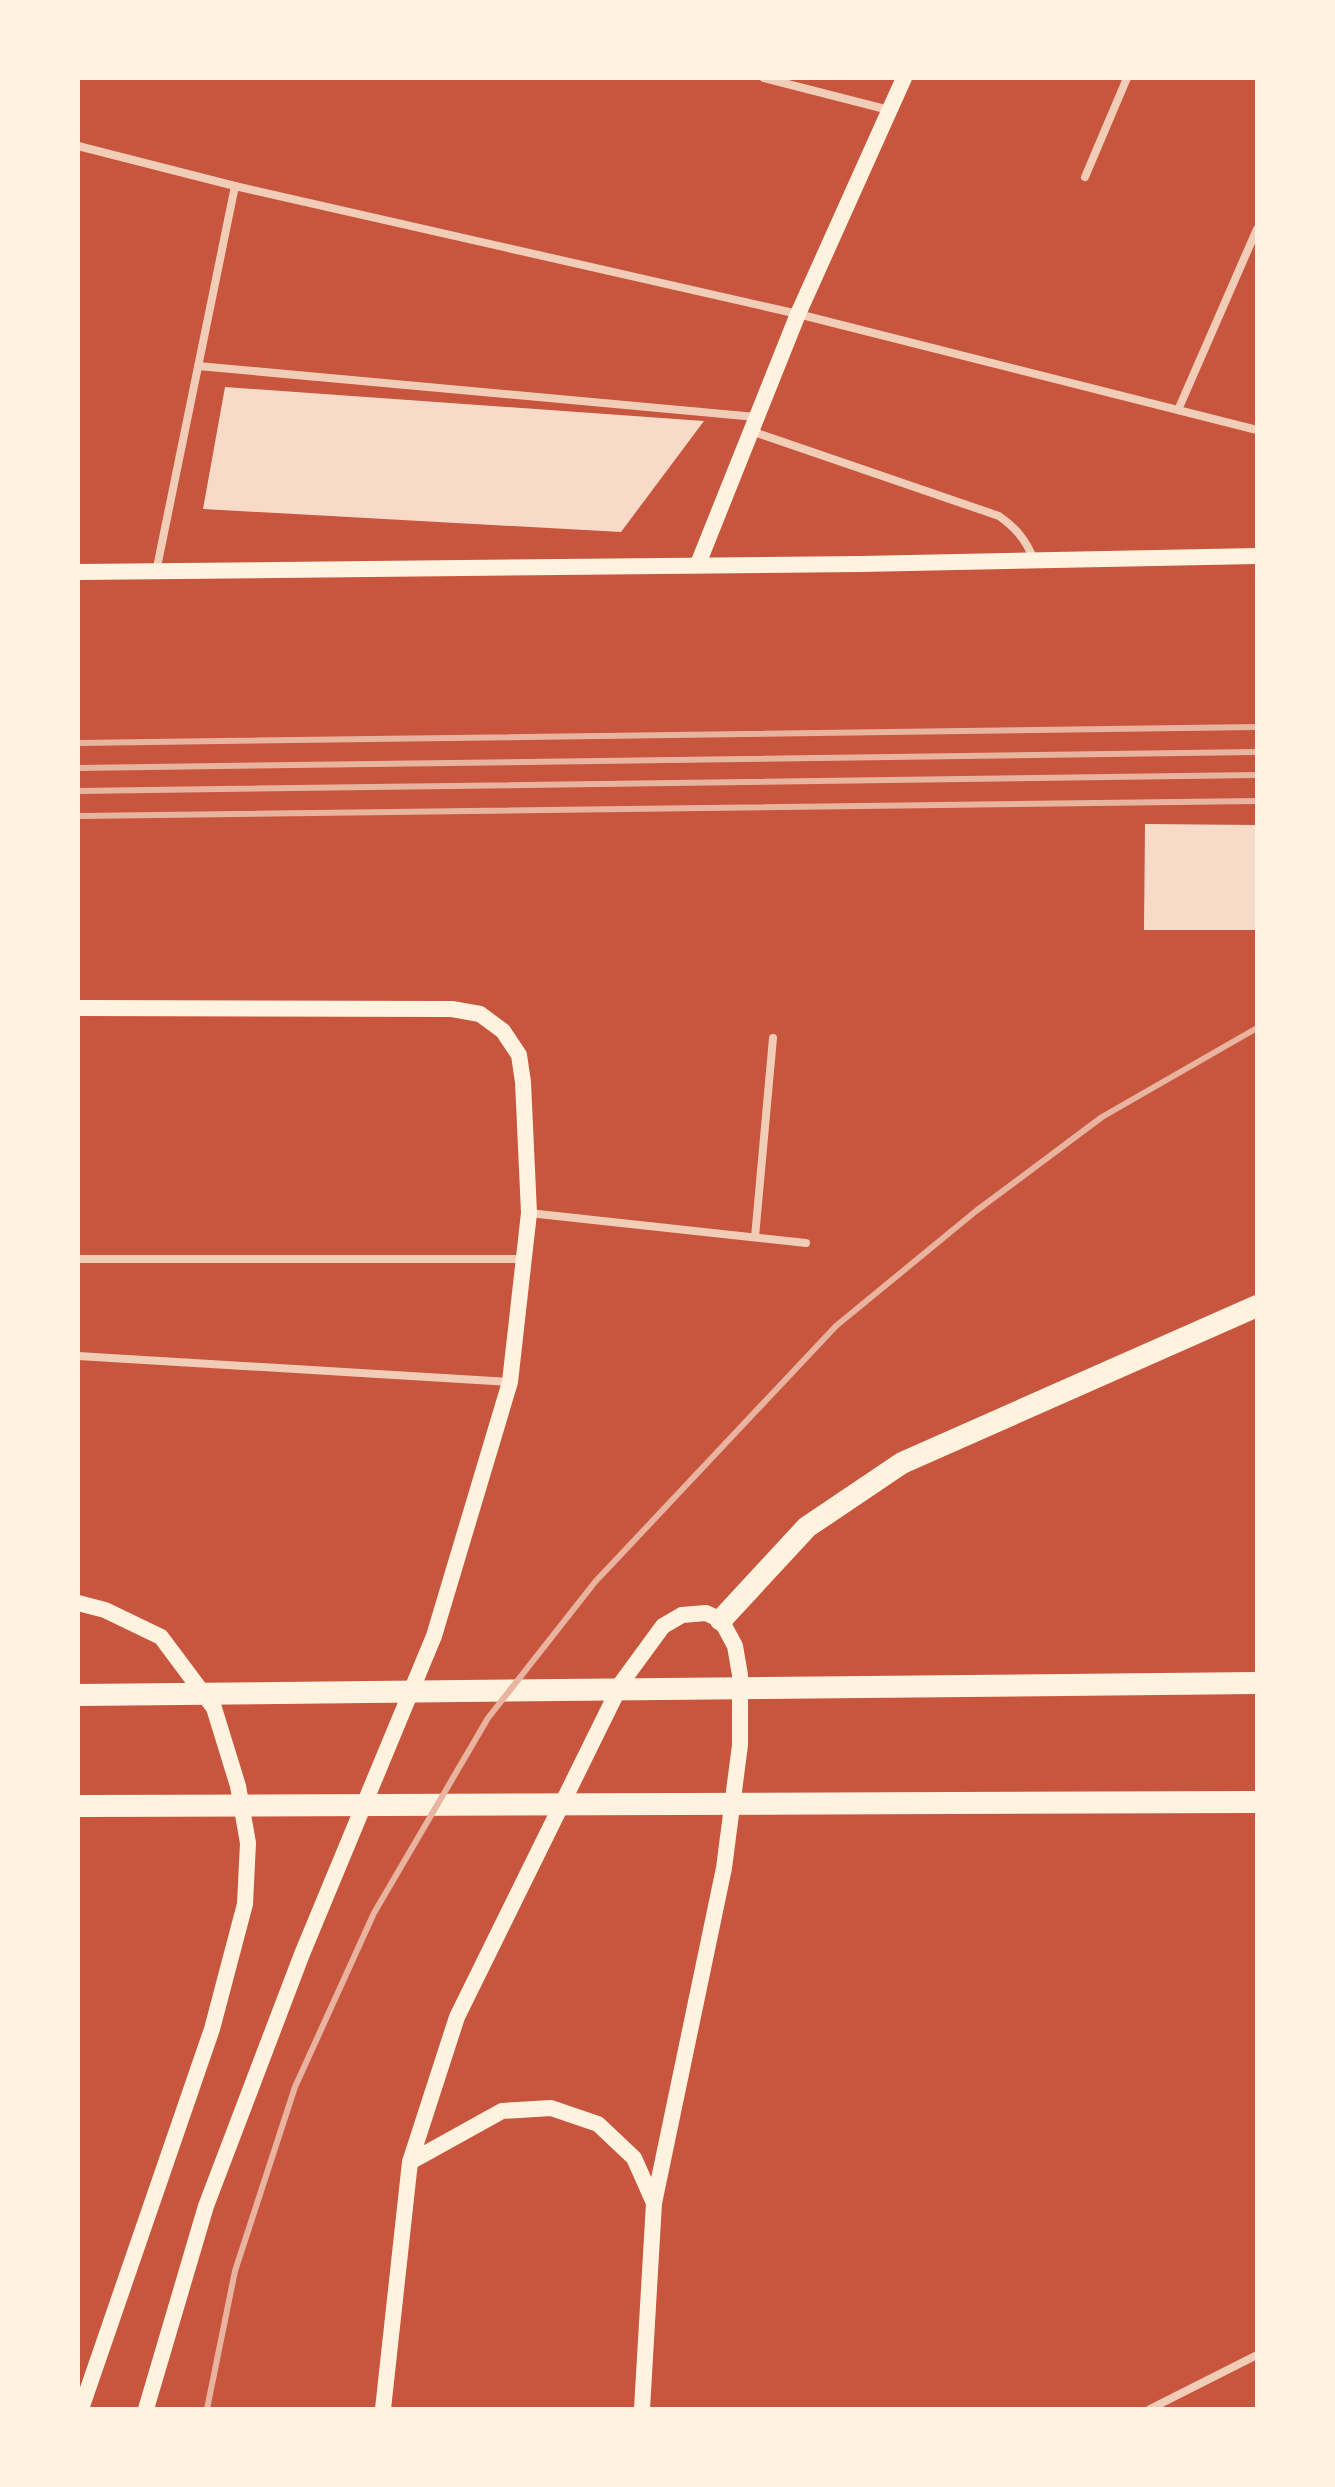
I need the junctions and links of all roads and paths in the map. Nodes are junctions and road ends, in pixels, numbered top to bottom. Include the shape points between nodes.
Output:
1 (764, 78) edge
2 (904, 78) edge
3 (1127, 78) edge
4 (889, 110) junction
5 (78, 146) edge
6 (1085, 177) dead end
7 (235, 186) junction
8 (1257, 229) edge
9 (798, 314) junction
10 (198, 366) junction
11 (1178, 410) junction
12 (753, 424) junction
13 (1257, 430) edge
14 (1257, 556) edge
15 (1034, 560) junction
16 (698, 564) junction
17 (78, 572) edge
18 (156, 572) junction
19 (78, 1008) edge
20 (773, 1038) dead end
21 (529, 1213) junction
22 (755, 1237) junction
23 (806, 1243) dead end
24 (78, 1259) edge
25 (523, 1259) junction
26 (1257, 1306) edge
27 (78, 1356) edge
28 (510, 1382) junction
29 (78, 1603) edge
30 (721, 1620) junction
31 (1257, 1683) edge
32 (78, 1695) edge
33 (1257, 1802) edge
34 (78, 1806) edge
35 (410, 2162) junction
36 (654, 2203) junction
37 (1257, 2355) edge
38 (81, 2409) edge
39 (146, 2409) edge
40 (383, 2409) edge
41 (642, 2409) edge
42 (1150, 2409) edge

1 - 4 street
2 - 4 main road
3 - 6 street
4 - 9 main road
5 - 7 street
7 - 9 street
7 - 10 street
8 - 11 street
9 - 11 street
9 - 12 main road
10 - 12 street
10 - 18 street
11 - 13 street
12 - 15 street via 999,516 1027,542
12 - 16 main road
14 - 15 main road
15 - 16 main road
16 - 18 main road
17 - 18 main road
19 - 21 main road via 452,1009 480,1014 503,1031 519,1055
20 - 22 street
21 - 22 street
21 - 25 main road
22 - 23 street
24 - 25 street
25 - 28 main road
26 - 30 highway via 902,1463 807,1527
27 - 28 street
28 - 39 main road via 434,1636 302,1954 217,2178
29 - 38 main road via 161,1637 214,1708 238,1786 248,1843 245,1904 212,2029
30 - 35 main road via 706,1613 682,1615 663,1626 622,1682 457,2017
30 - 36 main road via 735,1646 740,1675 740,1745 724,1868
31 - 32 highway
33 - 34 highway
35 - 36 main road via 502,2111 551,2108 598,2124 634,2158
35 - 40 main road
36 - 41 main road
37 - 42 street

